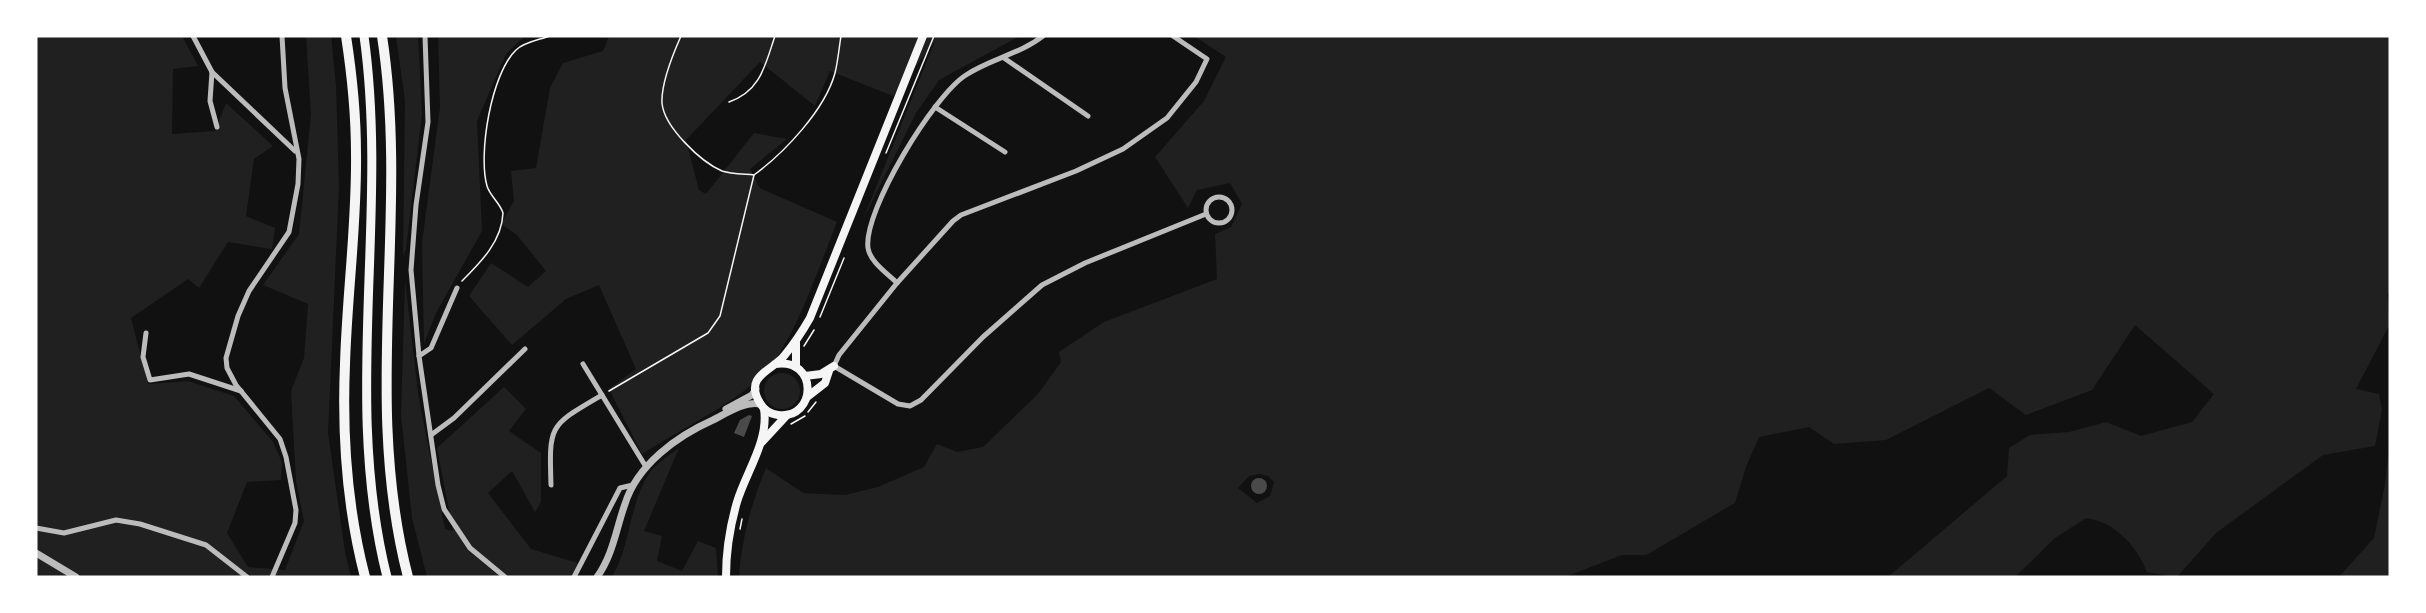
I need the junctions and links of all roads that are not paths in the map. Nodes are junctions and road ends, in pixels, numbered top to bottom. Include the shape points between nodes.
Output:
1 (193, 36) edge
2 (282, 36) edge
3 (346, 36) edge
4 (364, 36) edge
5 (382, 36) edge
6 (424, 36) edge
7 (923, 36) edge
8 (1043, 36) edge
9 (1173, 36) edge
10 (1005, 58) junction
11 (213, 72) junction
12 (935, 107) junction
13 (1088, 116) dead end
14 (217, 127) dead end
15 (1005, 152) dead end
16 (296, 153) junction
17 (1206, 214) junction
18 (897, 283) junction
19 (457, 288) road end
20 (146, 333) dead end
21 (796, 342) junction
22 (525, 349) dead end
23 (419, 356) junction
24 (584, 364) dead end
25 (775, 364) junction
26 (796, 367) junction
27 (832, 369) junction
28 (805, 376) junction
29 (756, 389) junction
30 (241, 391) junction
31 (602, 395) junction
32 (807, 397) junction
33 (762, 406) junction
34 (786, 415) junction
35 (708, 422) junction
36 (432, 435) junction
37 (761, 443) junction
38 (646, 467) junction
39 (551, 485) dead end
40 (633, 485) junction
41 (36, 528) edge
42 (36, 553) edge
43 (76, 577) edge
44 (247, 577) edge
45 (272, 577) edge
46 (366, 577) edge
47 (387, 577) edge
48 (408, 577) edge
49 (505, 577) edge
50 (574, 577) edge
51 (597, 577) edge
52 (726, 577) edge

1 - 11 street
2 - 16 street via 285,88
3 - 46 highway via 356,153 344,432 354,523
4 - 47 highway via 373,128 367,449 374,516
5 - 48 highway via 392,171 385,425 392,494
6 - 23 street via 429,122 411,270
7 - 21 main road via 810,318
8 - 10 street
9 - 18 street via 1207,59 1196,82 1167,118 1123,149 961,215
10 - 12 street via 965,75
10 - 13 street
11 - 14 street via 210,101
11 - 16 street
12 - 15 street
12 - 18 street via 902,156 869,236 868,250
16 - 30 street via 300,169 289,232 249,291 229,344 227,368
17 - 17 street via 1214,222 1222,223 1231,216 1232,207 1226,198 1214,197 1208,202
17 - 27 street via 1085,263 1042,285 921,400 910,406 898,404
18 - 27 street
19 - 23 street via 431,348
20 - 30 street via 143,357 150,380 189,374
21 - 25 main road
21 - 26 main road
22 - 36 street
23 - 36 street
24 - 31 street
25 - 26 main road
25 - 29 main road via 760,375
26 - 28 main road
27 - 28 main road
27 - 32 main road via 825,384
28 - 32 main road
29 - 33 main road
29 - 35 street
30 - 45 street via 280,439 296,510 293,532
31 - 38 street
31 - 39 street via 556,426 549,438
32 - 34 main road via 801,407
33 - 34 main road via 775,415
33 - 35 street via 743,406
33 - 37 main road via 766,424
34 - 37 main road
35 - 38 street
36 - 49 street via 444,509 470,548
37 - 52 main road via 737,504
38 - 40 street
40 - 50 street via 620,488
40 - 51 street via 608,558
41 - 44 street via 77,532 116,520 140,524 206,545
42 - 43 street

